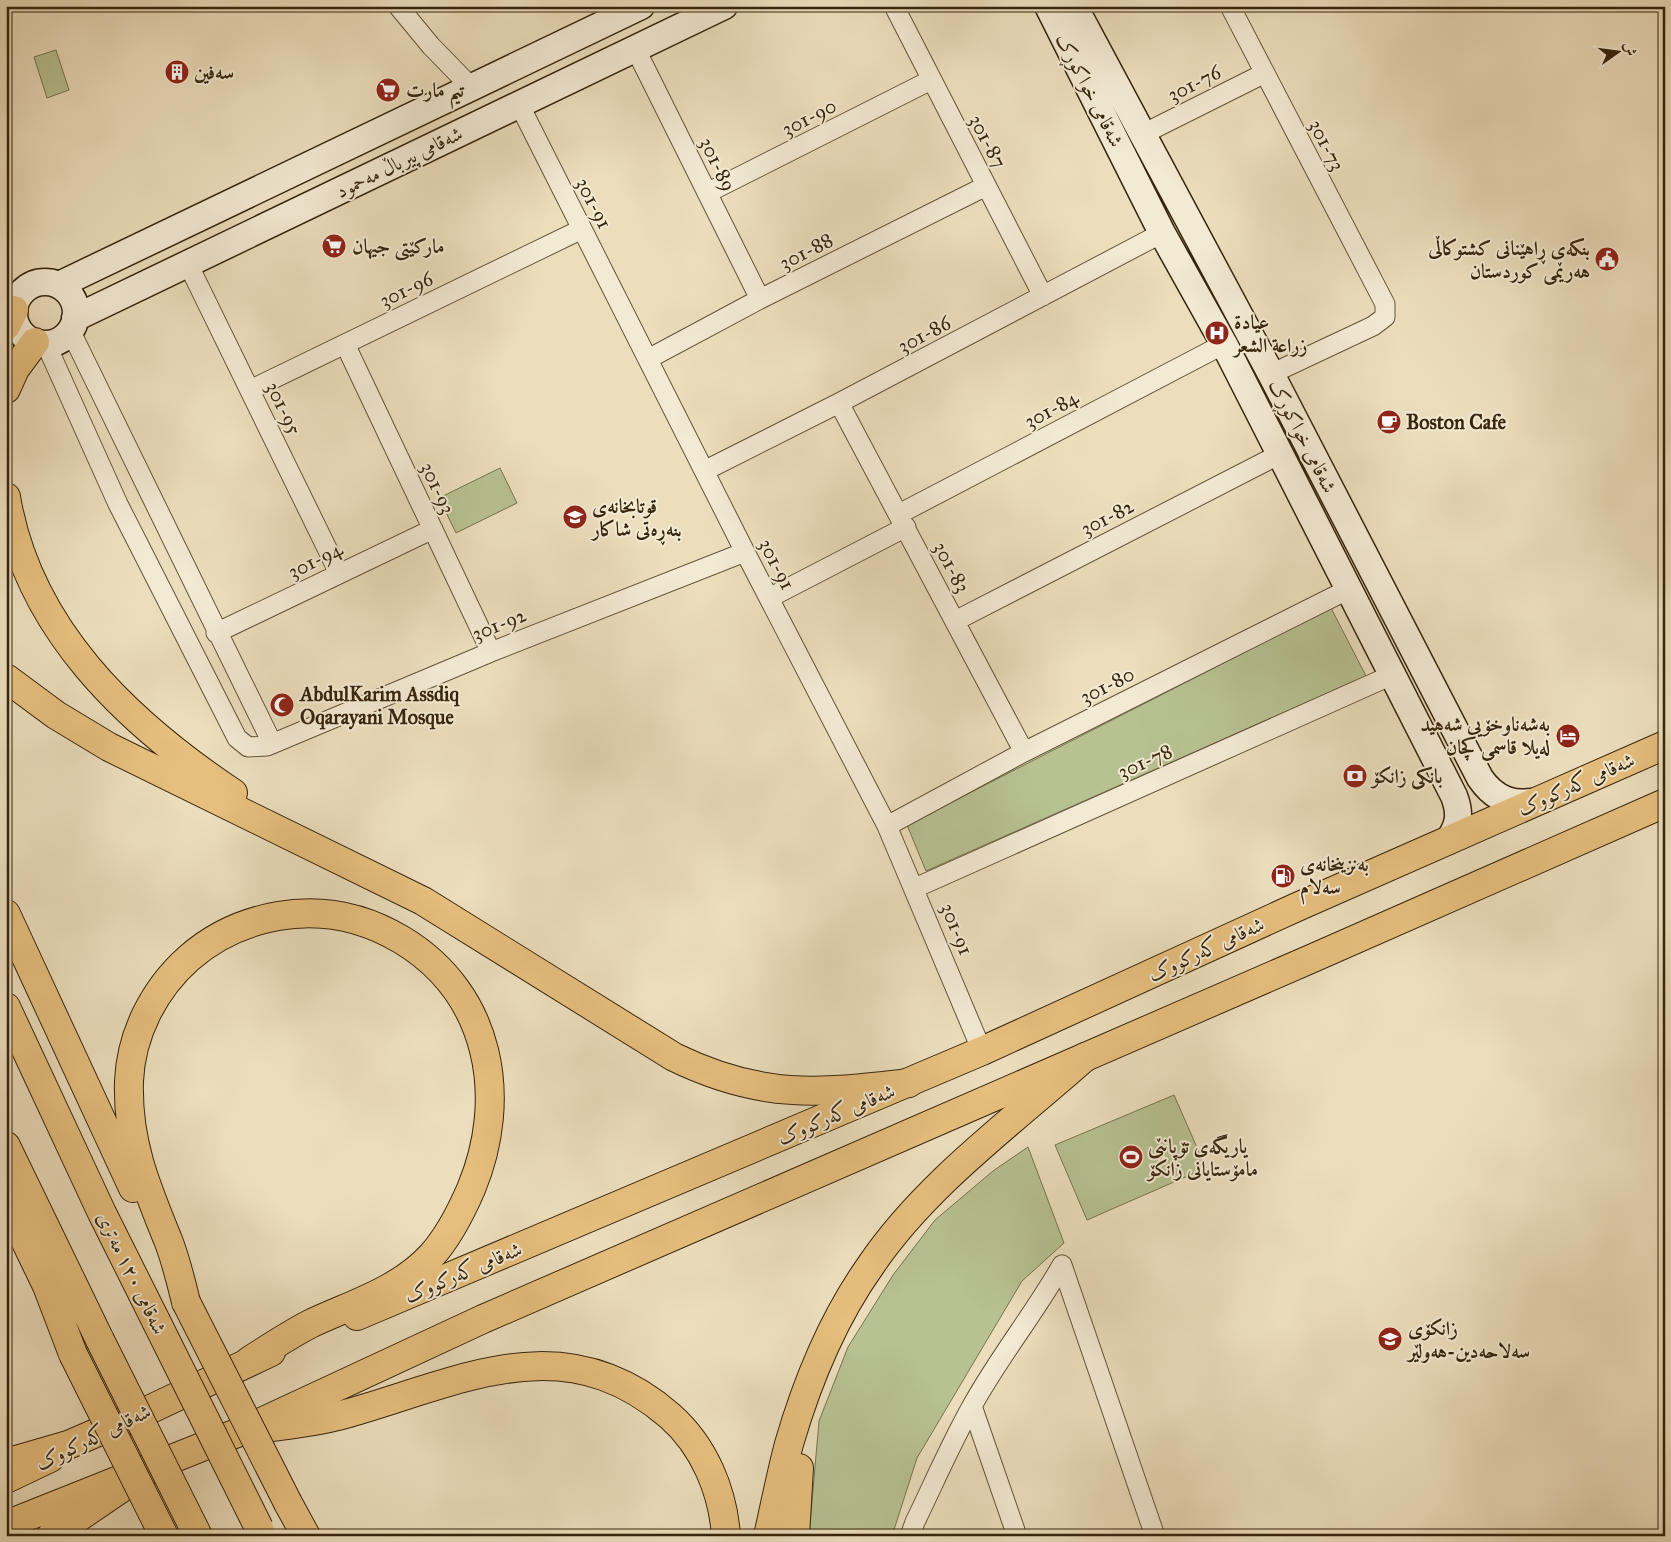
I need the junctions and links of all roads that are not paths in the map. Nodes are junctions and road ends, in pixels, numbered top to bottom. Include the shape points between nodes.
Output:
1 (398, 6) edge
2 (641, 6) edge
3 (724, 6) edge
4 (894, 6) edge
5 (1048, 6) edge
6 (1074, 6) edge
7 (1230, 6) edge
8 (635, 48) junction
9 (1265, 73) junction
10 (931, 80) junction
11 (471, 87) junction
12 (519, 104) junction
13 (1142, 134) junction
14 (986, 186) junction
15 (707, 194) junction
16 (582, 229) junction
17 (1162, 233) junction
18 (188, 264) junction
19 (60, 285) junction
20 (1043, 296) junction
21 (760, 299) junction
22 (10, 318) edge
23 (73, 324) junction
24 (41, 343) junction
25 (345, 344) junction
26 (1224, 344) junction
27 (648, 359) junction
28 (1271, 374) junction
29 (6, 389) edge
30 (250, 390) junction
31 (839, 404) junction
32 (1280, 454) junction
33 (704, 471) junction
34 (6, 497) edge
35 (902, 521) junction
36 (433, 529) junction
37 (745, 552) junction
38 (339, 573) junction
39 (1349, 589) junction
40 (769, 598) junction
41 (955, 621) junction
42 (216, 632) junction
43 (491, 652) junction
44 (1392, 675) junction
45 (6, 678) edge
46 (272, 743) junction
47 (1665, 745) edge
48 (1024, 752) junction
49 (1542, 800) junction
50 (1665, 802) edge
51 (887, 826) junction
52 (1448, 841) junction
53 (368, 873) junction
54 (915, 888) junction
55 (6, 914) edge
56 (6, 1007) edge
57 (982, 1051) junction
58 (1085, 1058) junction
59 (909, 1083) junction
60 (6, 1146) edge
61 (6, 1200) edge
62 (6, 1238) edge
63 (186, 1302) junction
64 (73, 1354) junction
65 (249, 1361) junction
66 (812, 1380) junction
67 (972, 1406) junction
68 (133, 1417) junction
69 (242, 1431) junction
70 (6, 1463) edge
71 (154, 1466) junction
72 (6, 1479) edge
73 (6, 1525) edge
74 (914, 1531) edge
75 (261, 1532) edge
76 (51, 1536) edge
77 (164, 1536) edge
78 (198, 1536) edge
79 (306, 1536) edge
80 (726, 1536) edge
81 (768, 1536) edge
82 (795, 1536) edge
83 (1017, 1536) edge
84 (1155, 1536) edge

1 - 11 street
2 - 11 main road, شەقامی پیرباڵ مەحمود
3 - 8 main road, شەقامی پیرباڵ مەحمود
4 - 10 street, 301-87
5 - 17 main road, شەقامی خواکوڕک
6 - 13 main road, شەقامی خواکوڕک
7 - 9 street, 301-73
8 - 12 main road, شەقامی پیرباڵ مەحمود
8 - 15 street, 301-89
9 - 13 street, 301-76
9 - 28 street, 301-73 via 1385,304 1385,317 1373,326
10 - 14 street, 301-87
10 - 15 street, 301-90
11 - 19 main road, شەقامی پیرباڵ مەحمود
12 - 16 street, 301-91
12 - 18 main road, شەقامی پیرباڵ مەحمود
13 - 28 main road, شەقامی خواکوڕک
14 - 20 street, 301-87
14 - 21 street, 301-88
15 - 21 street, 301-89
16 - 25 street, 301-96
16 - 27 street, 301-91
17 - 20 street, 301-86
17 - 26 main road, شەقامی خواکوڕک
18 - 23 main road, شەقامی پیرباڵ مەحمود
18 - 30 street, 301-95
19 - 22 main road, شەقامی پیرباڵ مەحمود via 34,284 20,294
19 - 23 main road via 73,299
20 - 31 street, 301-86
21 - 27 street, 301-88
22 - 24 main road, شەقامی پیرباڵ مەحمود via 28,339
23 - 24 main road, شەقامی پیرباڵ مەحمود via 60,340
23 - 42 street
24 - 29 highway via 15,369
24 - 46 street, 301-92 via 236,738 242,744 255,748
25 - 30 street, 301-96
25 - 36 street, 301-93
26 - 32 main road, شەقامی خواکوڕک
26 - 35 street, 301-84
27 - 33 street, 301-91
28 - 49 main road, شەقامی خواکوڕک via 1486,788 1506,801
30 - 38 street, 301-95
31 - 33 street, 301-86
31 - 35 street, 301-83
32 - 39 main road, شەقامی خواکوڕک
32 - 41 street, 301-82
33 - 37 street, 301-91
34 - 53 highway via 15,537 40,598 62,634 111,695 201,772 249,804
35 - 40 street, 301-84
35 - 41 street, 301-83
36 - 38 street, 301-94
36 - 43 street, 301-93
37 - 40 street, 301-91
37 - 43 street, 301-92
38 - 42 street, 301-94
39 - 44 main road, شەقامی خواکوڕک
39 - 48 street, 301-80
40 - 51 street, 301-91
41 - 48 street, 301-83
42 - 46 street
43 - 46 street, 301-92
44 - 52 main road, شەقامی خواکوڕک via 1458,808 1459,820
44 - 54 street, 301-78
45 - 53 highway via 56,715 109,746
47 - 49 highway, شەقامی کەرکووک
48 - 51 street, 301-80
49 - 52 highway, شەقامی کەرکووک
50 - 58 highway
51 - 54 street, 301-91
52 - 57 highway, شەقامی کەرکووک
53 - 59 highway via 423,901 660,1048 705,1072 786,1091 854,1090
54 - 57 street, 301-91
55 - 63 highway
56 - 75 highway, شەقامی ١٢٠ مەتری, bridge via 102,1213
57 - 59 highway, شەقامی کەرکووک
58 - 66 highway via 961,1165 898,1231 856,1289
58 - 69 highway via 483,1319
59 - 65 highway, شەقامی کەرکووک via 500,1258
60 - 78 highway, bridge
61 - 64 highway via 47,1286
62 - 64 highway
63 - 65 highway via 170,1243 142,1177 129,1112 133,1051 153,1000 165,982 200,947 245,924 295,913 317,912 369,923 393,934 416,949 453,986 479,1035 489,1078 491,1116 478,1173 452,1228 432,1255 410,1275 385,1291 309,1325
63 - 79 highway, bridge
64 - 77 highway, bridge
65 - 68 highway, شەقامی کەرکووک
66 - 81 highway via 790,1443
66 - 82 highway via 795,1501
67 - 74 street
67 - 83 street
67 - 84 street via 1062,1265
68 - 70 highway via 68,1445
68 - 72 highway, شەقامی کەرکووک
69 - 71 highway
69 - 80 highway via 305,1423 348,1413 443,1383 502,1369 539,1365 590,1371 628,1387 655,1404 694,1442 718,1493
71 - 73 highway
71 - 76 highway

